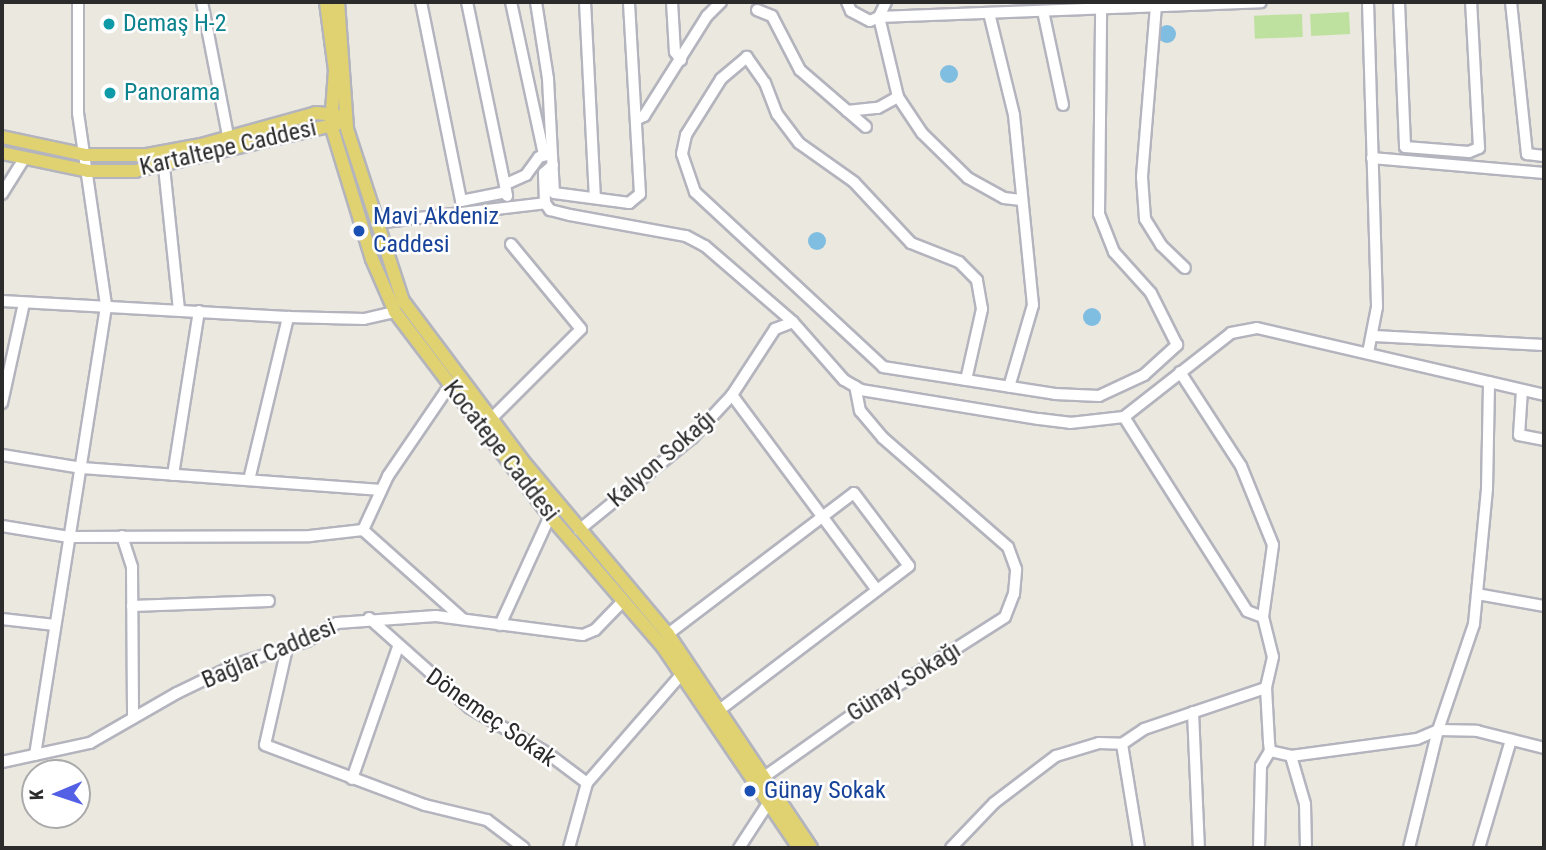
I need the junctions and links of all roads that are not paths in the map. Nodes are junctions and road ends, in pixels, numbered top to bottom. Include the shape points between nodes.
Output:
1 (78, 2) edge
2 (202, 2) edge
3 (326, 2) edge
4 (338, 2) edge
5 (421, 2) edge
6 (467, 2) edge
7 (511, 2) edge
8 (536, 2) edge
9 (585, 2) edge
10 (629, 2) edge
11 (673, 2) edge
12 (721, 2) edge
13 (847, 2) edge
14 (886, 2) edge
15 (1261, 2) edge
16 (1367, 2) edge
17 (1399, 2) edge
18 (1471, 2) edge
19 (1511, 2) edge
20 (1156, 6) junction
21 (1101, 8) junction
22 (757, 10) dead end
23 (1043, 11) junction
24 (989, 13) junction
25 (879, 17) junction
26 (681, 60) junction
27 (898, 97) junction
28 (1062, 105) dead end
29 (330, 111) junction
30 (847, 111) junction
31 (636, 120) junction
32 (346, 122) junction
33 (331, 125) junction
34 (866, 127) dead end
35 (228, 136) junction
36 (2, 137) edge
37 (2, 153) edge
38 (85, 155) junction
39 (1544, 156) edge
40 (550, 158) junction
41 (1372, 158) junction
42 (23, 160) junction
43 (164, 167) junction
44 (88, 171) junction
45 (1544, 173) edge
46 (506, 188) junction
47 (2, 194) edge
48 (595, 198) junction
49 (1021, 200) junction
50 (545, 203) junction
51 (509, 206) junction
52 (376, 223) junction
53 (363, 228) junction
54 (511, 244) dead end
55 (1185, 268) dead end
56 (2, 301) edge
57 (24, 303) junction
58 (106, 305) junction
59 (179, 310) junction
60 (200, 311) junction
61 (396, 312) junction
62 (288, 317) junction
63 (793, 322) junction
64 (1374, 336) junction
65 (1544, 345) edge
66 (1368, 353) junction
67 (1180, 372) junction
68 (966, 380) junction
69 (1489, 382) junction
70 (450, 385) junction
71 (855, 386) junction
72 (1009, 387) junction
73 (1522, 390) junction
74 (732, 396) junction
75 (1544, 396) edge
76 (2, 403) edge
77 (1124, 417) junction
78 (491, 419) junction
79 (1544, 440) edge
80 (2, 456) edge
81 (82, 468) junction
82 (173, 475) junction
83 (249, 480) junction
84 (381, 491) junction
85 (550, 516) junction
86 (824, 516) junction
87 (2, 526) edge
88 (363, 530) junction
89 (579, 530) junction
90 (122, 536) junction
91 (69, 537) junction
92 (877, 590) junction
93 (1477, 594) junction
94 (626, 597) junction
95 (269, 601) dead end
96 (132, 606) junction
97 (1544, 606) edge
98 (1262, 617) junction
99 (369, 618) junction
100 (2, 619) edge
101 (463, 620) junction
102 (55, 625) junction
103 (500, 625) junction
104 (668, 634) junction
105 (398, 647) junction
106 (287, 648) junction
107 (681, 675) junction
108 (1266, 688) junction
109 (719, 710) junction
110 (1193, 712) junction
111 (133, 718) junction
112 (1438, 730) junction
113 (1511, 740) junction
114 (1122, 744) junction
115 (1544, 748) edge
116 (1270, 751) junction
117 (35, 755) junction
118 (1291, 756) junction
119 (2, 762) edge
120 (764, 777) junction
121 (352, 779) junction
122 (587, 783) junction
123 (769, 803) junction
124 (524, 848) edge
125 (569, 848) edge
126 (739, 848) edge
127 (799, 848) edge
128 (811, 848) edge
129 (951, 848) edge
130 (1139, 848) edge
131 (1199, 848) edge
132 (1259, 848) edge
133 (1306, 848) edge
134 (1409, 848) edge
135 (1479, 848) edge

1 - 38 street via 78,113
2 - 35 street
3 - 29 main road, Kocatepe Caddesi via 335,70
4 - 32 main road, Kocatepe Caddesi
5 - 46 street via 461,201
6 - 46 street
7 - 40 street
8 - 40 street via 548,79
9 - 48 street
10 - 31 street
11 - 26 street via 675,52
12 - 26 street
13 - 25 street via 870,22
14 - 25 street
15 - 20 street
16 - 41 street
17 - 18 street via 1405,147 1469,152 1479,148
19 - 39 street via 1527,154
20 - 21 street
20 - 55 street via 1148,60 1145,219 1161,246
21 - 23 street
21 - 72 street via 1099,214 1114,252 1151,293 1177,345 1144,375 1099,396
22 - 30 street via 772,16 800,70
23 - 24 street
23 - 28 street
24 - 25 street
24 - 49 street via 1014,115
25 - 27 street
26 - 31 street via 645,116
27 - 30 street via 878,108
27 - 49 street via 943,157 1004,198
29 - 32 main road
29 - 33 main road, Kocatepe Caddesi
29 - 35 main road, Kartaltepe Caddesi
30 - 34 street
31 - 48 street via 638,199 629,203
32 - 33 main road, Kartaltepe Caddesi
32 - 52 main road, Kocatepe Caddesi
33 - 43 main road, Kartaltepe Caddesi
33 - 53 main road, Kocatepe Caddesi
35 - 38 main road, Kartaltepe Caddesi via 148,155
36 - 38 main road, Kartaltepe Caddesi
37 - 42 main road, Kartaltepe Caddesi
38 - 44 street
40 - 46 street
40 - 48 street via 554,192
40 - 50 street via 544,173
41 - 45 street
41 - 64 street
42 - 44 main road, Kartaltepe Caddesi
42 - 47 street
43 - 44 main road, Kartaltepe Caddesi
43 - 59 street
44 - 58 street
46 - 51 street
49 - 72 street via 1033,305
50 - 51 street
50 - 63 street via 550,210 570,215 686,236 705,246
51 - 52 street
52 - 53 main road
52 - 78 main road, Kocatepe Caddesi via 403,301
53 - 61 main road, Kocatepe Caddesi
54 - 78 street via 581,329
56 - 57 street
57 - 58 street
57 - 76 street
58 - 59 street
58 - 81 street
59 - 60 street
60 - 62 street
60 - 82 street
61 - 62 street via 364,319
61 - 70 main road, Kocatepe Caddesi
62 - 83 street
63 - 71 street
63 - 74 street, Kalyon Sokağı via 775,329
64 - 65 street
64 - 66 street
66 - 67 street via 1276,331 1242,329
66 - 69 street
67 - 77 street
67 - 98 street via 1241,466 1273,544
68 - 68 street via 883,367 695,192 682,154 686,135 721,79 740,59 747,57 753,64 776,114 799,143 854,182 911,243 959,262 977,280 982,310
68 - 72 street
69 - 73 street
69 - 93 street via 1487,489
70 - 84 street
70 - 85 main road, Kocatepe Caddesi
71 - 77 street via 1070,423
71 - 120 street, Günay Sokağı via 860,411 883,438 1009,547 1016,569 1005,617 853,713
73 - 75 street
73 - 79 street via 1519,435
74 - 86 street
74 - 89 street, Kalyon Sokağı via 692,438
77 - 98 street via 1247,611
78 - 89 main road, Kocatepe Caddesi
80 - 81 street
81 - 82 street
81 - 91 street
82 - 83 street
83 - 84 street
84 - 88 street
85 - 94 main road, Kocatepe Caddesi
85 - 103 street
86 - 92 street
86 - 92 street via 854,493 909,566
86 - 104 street
87 - 91 street
88 - 90 street via 310,536
88 - 101 street
89 - 94 main road, Kocatepe Caddesi
90 - 91 street
90 - 96 street via 132,567
91 - 102 street
92 - 109 street
93 - 97 street
93 - 112 street via 1474,624
94 - 103 street, Bağlar Caddesi via 595,630 583,635
94 - 104 main road, Kocatepe Caddesi
94 - 107 main road, Kocatepe Caddesi
95 - 96 street
96 - 111 street
98 - 108 street via 1273,657
99 - 101 street, Bağlar Caddesi
99 - 105 street, Dönemeç Sokak
99 - 106 street, Bağlar Caddesi via 337,623
100 - 102 street
101 - 103 street, Bağlar Caddesi
102 - 117 street
104 - 109 main road, Kocatepe Caddesi
105 - 121 street
105 - 122 street, Dönemeç Sokak via 470,708 547,753
106 - 111 street, Bağlar Caddesi via 237,664
106 - 121 street via 265,745
107 - 122 street
107 - 123 main road, Kocatepe Caddesi
108 - 110 street
108 - 116 street
109 - 120 main road, Kocatepe Caddesi
110 - 114 street via 1144,729
110 - 131 street
111 - 117 street, Bağlar Caddesi via 90,743
112 - 113 street via 1477,731
112 - 118 street via 1417,739
112 - 134 street
113 - 115 street
113 - 135 street
114 - 129 street via 1099,743 1056,756 994,803
114 - 130 street
116 - 118 street
116 - 132 street via 1261,766
117 - 119 street, Bağlar Caddesi
118 - 133 street via 1305,804
120 - 128 main road, Kocatepe Caddesi
121 - 124 street via 486,820
122 - 125 street
123 - 126 street
123 - 127 main road, Kocatepe Caddesi

